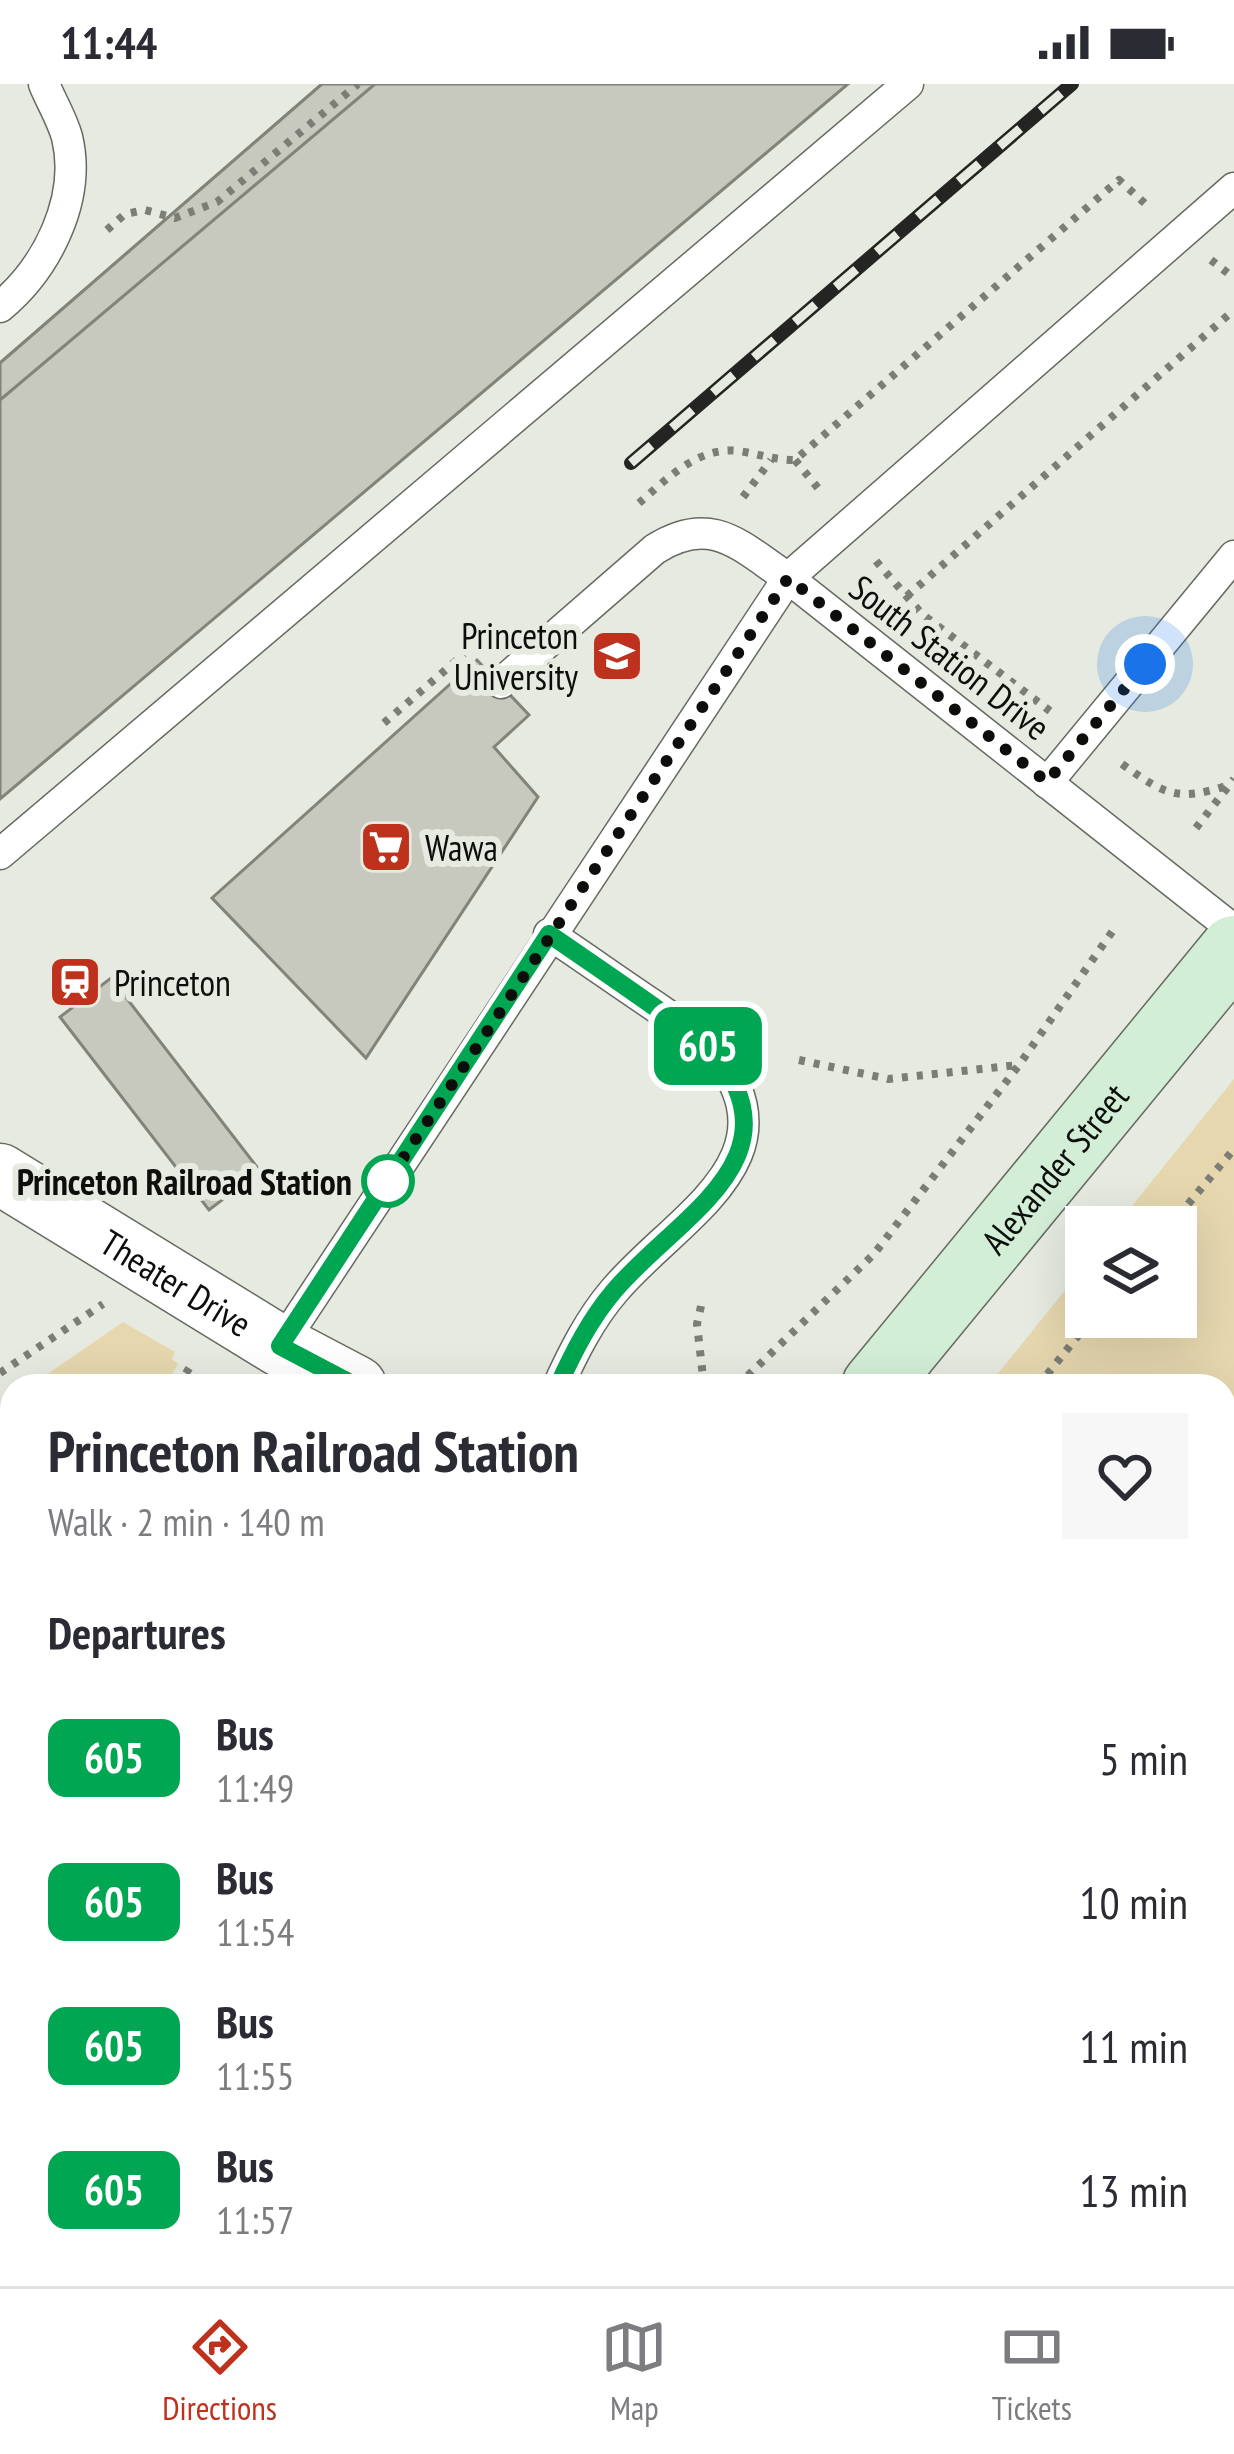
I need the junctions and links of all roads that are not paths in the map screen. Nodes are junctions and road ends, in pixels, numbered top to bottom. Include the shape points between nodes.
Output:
1 (44, 84) edge
2 (908, 84) edge
3 (1229, 204) edge
4 (0, 307) edge
5 (1234, 556) edge
6 (788, 578) junction
7 (501, 683) dead end
8 (1047, 782) junction
9 (0, 854) edge
10 (1234, 930) edge
11 (549, 934) junction
12 (1234, 949) edge
13 (0, 1174) edge
14 (280, 1346) junction
15 (333, 1374) edge
16 (563, 1374) edge
17 (885, 1374) edge

1 - 4 lane via 67,137 70,193 47,252
2 - 9 lane
3 - 6 lane
5 - 8 lane
6 - 7 lane, South Station Drive via 724,535 674,537
6 - 8 lane, South Station Drive
6 - 11 lane
8 - 10 lane, South Station Drive
11 - 14 lane
11 - 16 lane via 705,1042 730,1075 743,1138 732,1171 614,1291
12 - 17 main road, Alexander Street
13 - 14 street, Theater Drive
14 - 15 street, Theater Drive

